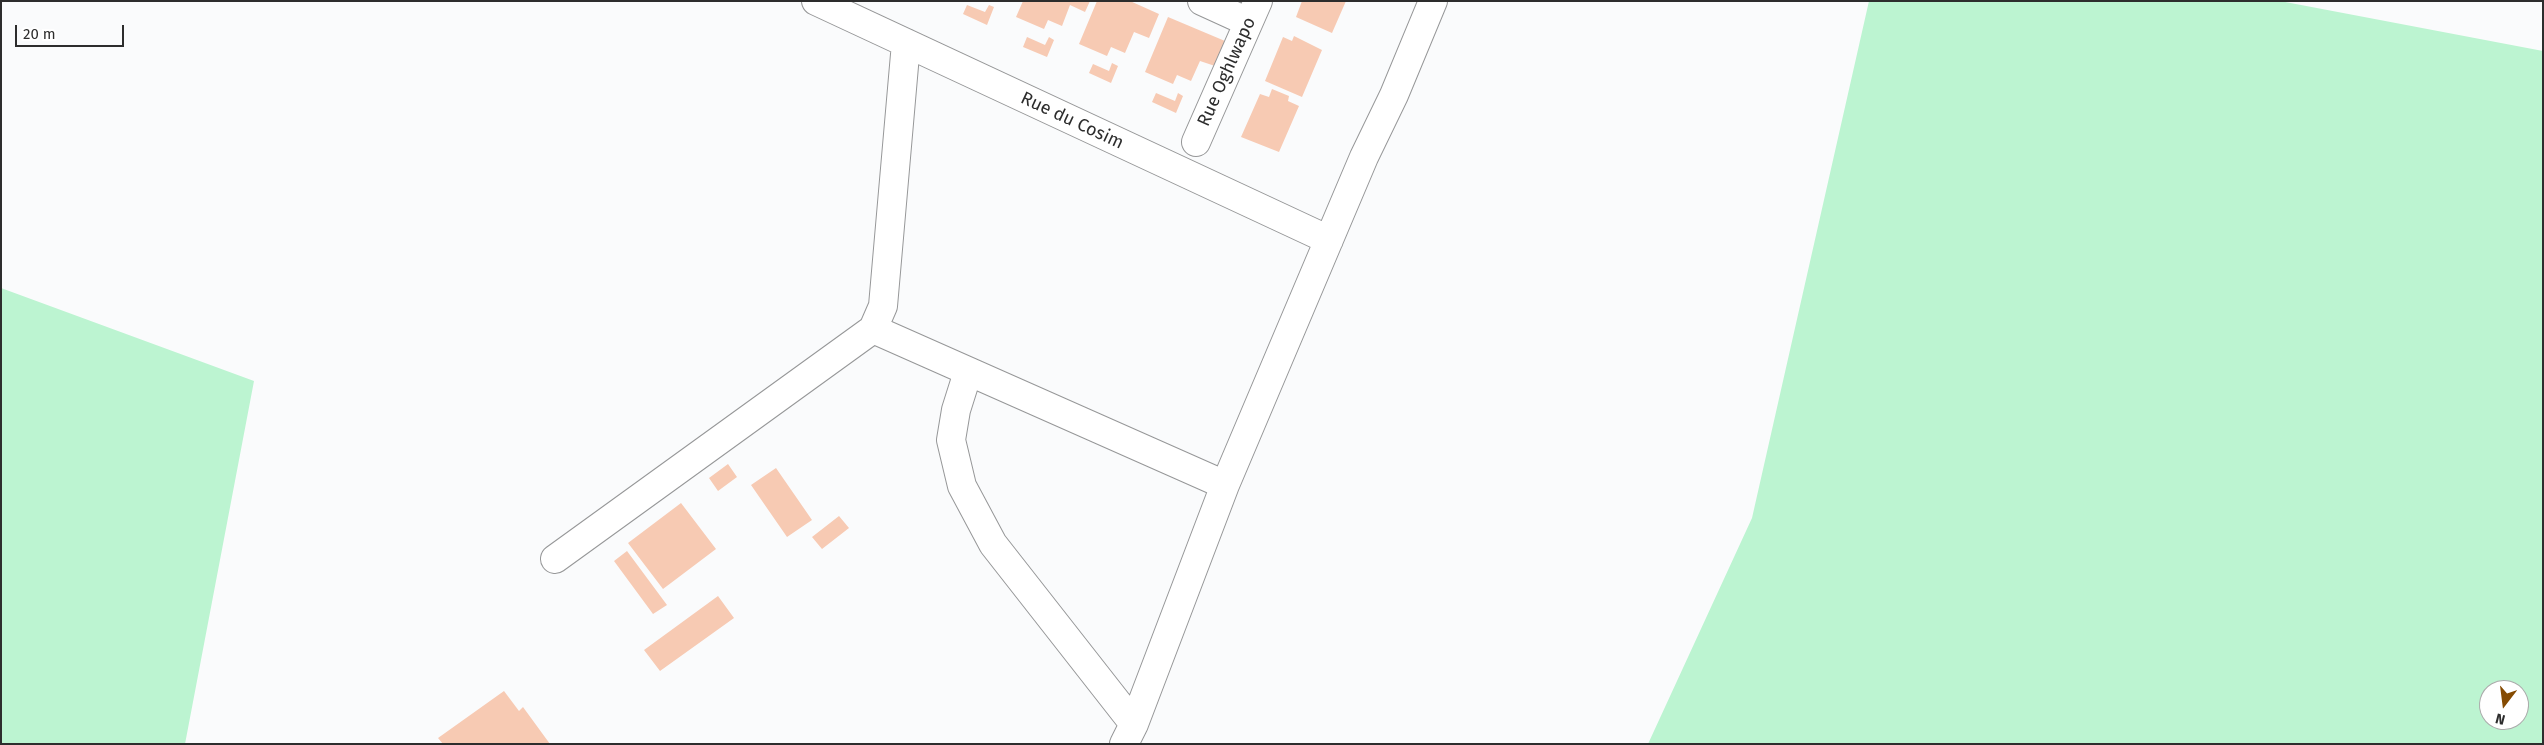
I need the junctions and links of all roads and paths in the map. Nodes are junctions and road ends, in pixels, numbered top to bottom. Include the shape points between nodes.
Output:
1 (816, 1) edge
2 (1202, 1) edge
3 (1433, 1) edge
4 (1253, 12) edge
5 (906, 43) junction
6 (1196, 142) dead end
7 (1329, 240) junction
8 (872, 329) junction
9 (968, 372) junction
10 (1225, 485) junction
11 (555, 559) dead end
12 (1129, 734) edge

1 - 5 street, Rue du Cosim
2 - 4 street
3 - 7 street
4 - 6 street, Rue Oghlwapo
5 - 7 street, Rue du Cosim
5 - 8 street via 882,306
7 - 10 street
8 - 9 street
8 - 11 street
9 - 10 street
9 - 12 street via 956,410 952,440 962,486 993,544
10 - 12 street

